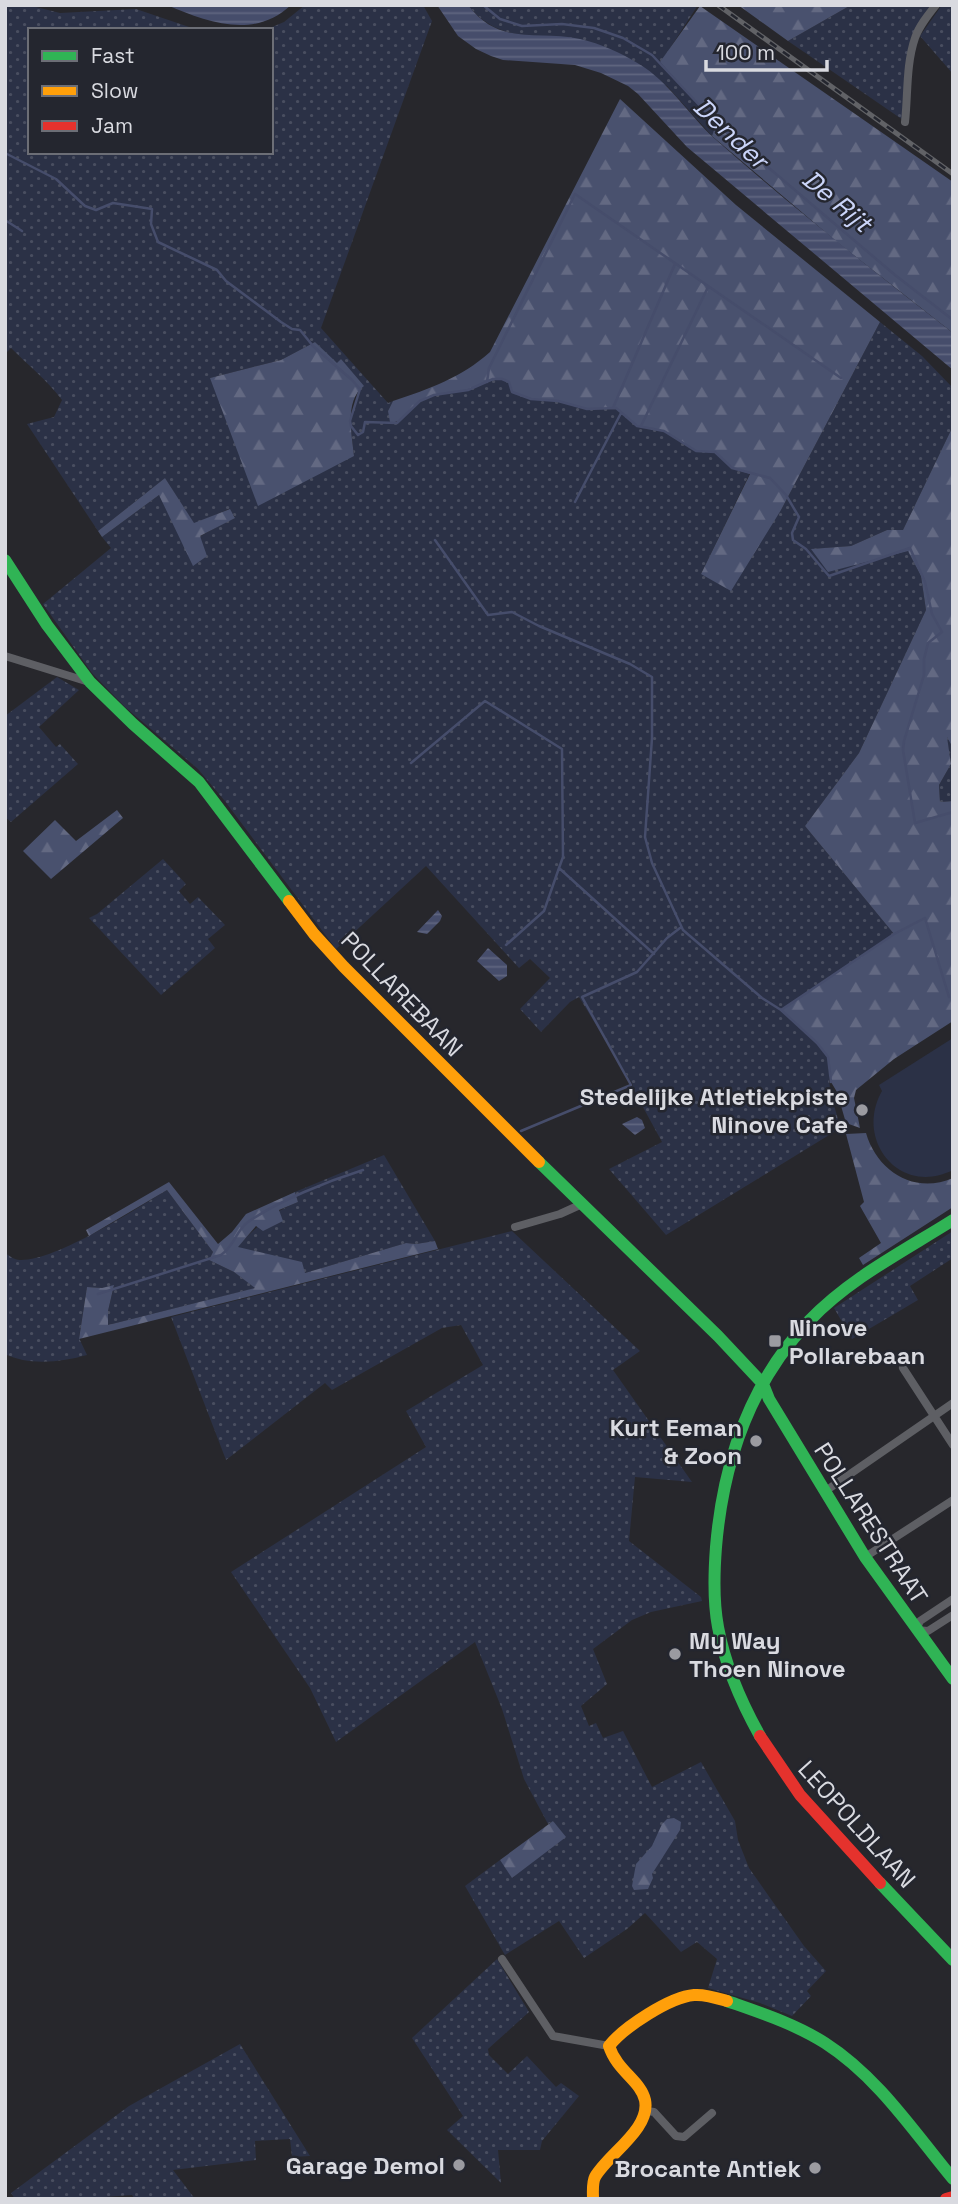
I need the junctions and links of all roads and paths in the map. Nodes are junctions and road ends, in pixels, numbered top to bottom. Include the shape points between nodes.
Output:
1 (936, 5) edge
2 (905, 122) dead end
3 (5, 560) edge
4 (5, 656) edge
5 (90, 682) junction
6 (582, 1204) junction
7 (953, 1220) edge
8 (515, 1227) dead end
9 (904, 1368) dead end
10 (763, 1384) junction
11 (953, 1403) edge
12 (933, 1416) junction
13 (953, 1445) edge
14 (824, 1492) junction
15 (953, 1500) edge
16 (865, 1557) junction
17 (953, 1600) edge
18 (953, 1615) edge
19 (916, 1630) junction
20 (953, 1679) edge
21 (502, 1959) dead end
22 (953, 1960) edge
23 (609, 2046) junction
24 (647, 2111) junction
25 (712, 2113) dead end
26 (950, 2172) edge
27 (953, 2197) edge
28 (593, 2199) edge
29 (946, 2199) edge

1 - 2 street via 915,37
3 - 5 street
4 - 5 street, POLLAREBAAN
5 - 6 street, POLLAREBAAN via 192,775 344,967
6 - 8 street
6 - 10 street, POLLAREBAAN
7 - 10 street, LEOPOLDLAAN via 823,1308 794,1338
9 - 12 street
10 - 14 street, POLLARESTRAAT
10 - 22 street, LEOPOLDLAAN via 729,1457 717,1518 714,1587 728,1668 744,1709 800,1798
11 - 12 street
12 - 13 street
12 - 14 street
14 - 16 street, POLLARESTRAAT
15 - 16 street
16 - 19 street, POLLARESTRAAT
17 - 19 street via 920,1621
18 - 19 street via 928,1631
19 - 20 street, POLLARESTRAAT
21 - 23 street via 553,2036
23 - 24 street via 612,2060 646,2098
23 - 26 street via 673,2000 689,1995 775,2017 846,2058
24 - 25 street via 654,2112 676,2136 684,2137
24 - 28 street via 594,2179
27 - 29 street

